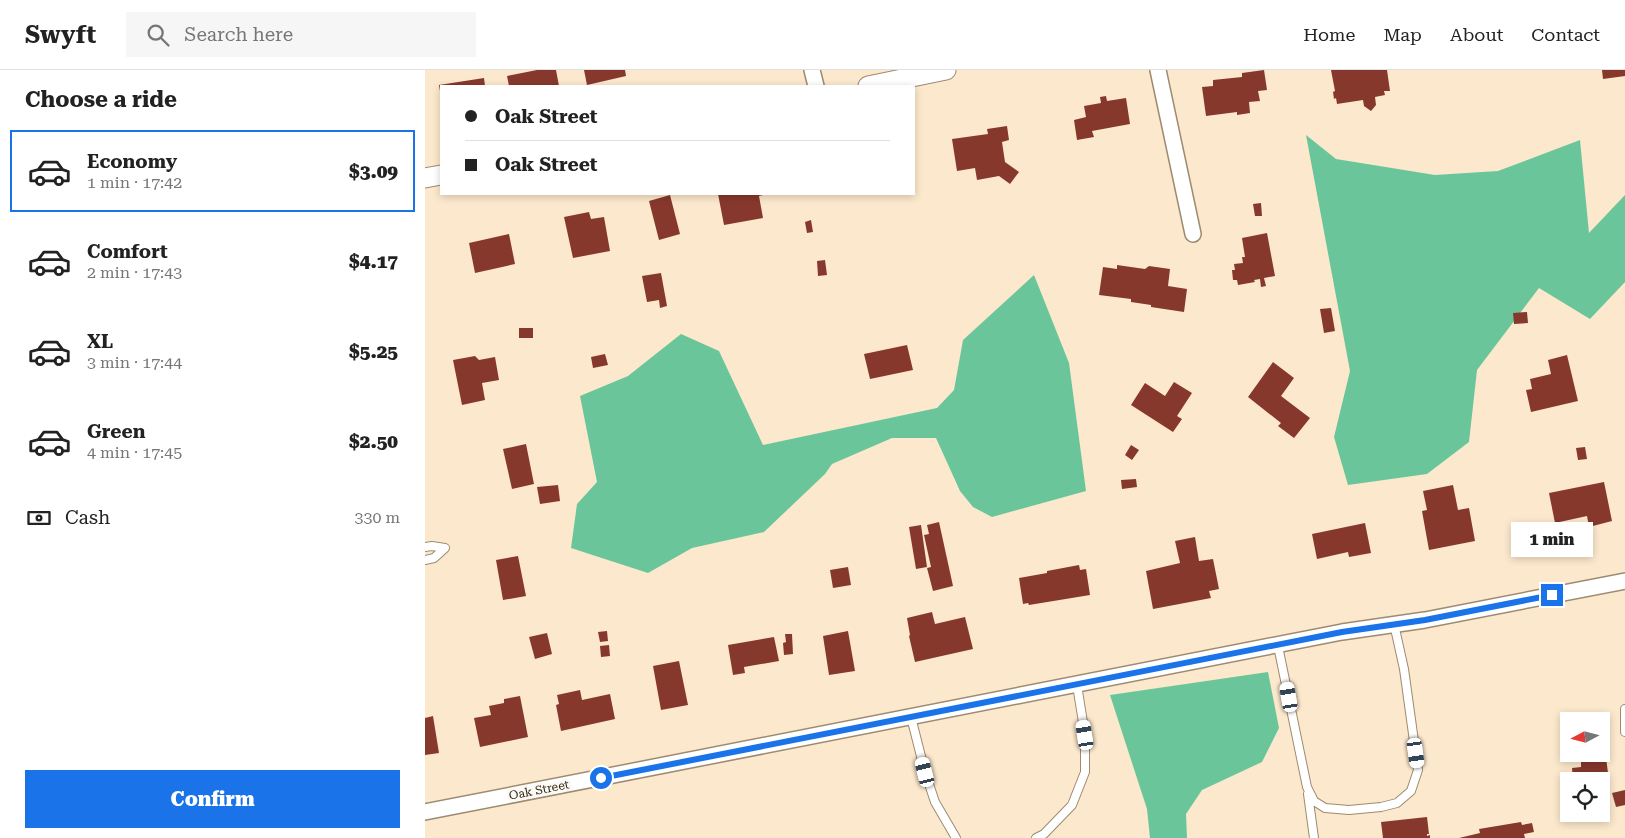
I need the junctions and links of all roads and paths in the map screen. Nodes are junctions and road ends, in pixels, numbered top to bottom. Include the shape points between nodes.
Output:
1 (812, 70) edge
2 (946, 70) edge
3 (1158, 70) edge
4 (816, 85) edge
5 (873, 85) edge
6 (440, 175) edge
7 (425, 178) edge
8 (1193, 234) dead end
9 (425, 547) edge
10 (425, 560) edge
11 (1625, 581) edge
12 (1395, 624) junction
13 (1278, 646) junction
14 (1077, 685) junction
15 (1625, 709) edge
16 (911, 717) junction
17 (1625, 732) edge
18 (1307, 787) junction
19 (425, 812) edge
20 (955, 838) edge
21 (1036, 838) edge
22 (1314, 838) edge

1 - 4 street
2 - 5 street
3 - 8 street
6 - 7 street
9 - 10 lane via 445,548 434,558
11 - 12 street, Oak Street
12 - 13 street, Oak Street
12 - 18 lane via 1418,770 1411,791 1397,803 1381,808 1349,810 1325,808 1314,801
13 - 14 street, Oak Street
13 - 18 lane
14 - 16 street, Oak Street
14 - 21 lane via 1085,735 1085,772 1073,805
15 - 17 lane
16 - 19 street, Oak Street
16 - 20 lane via 935,802
18 - 22 lane

